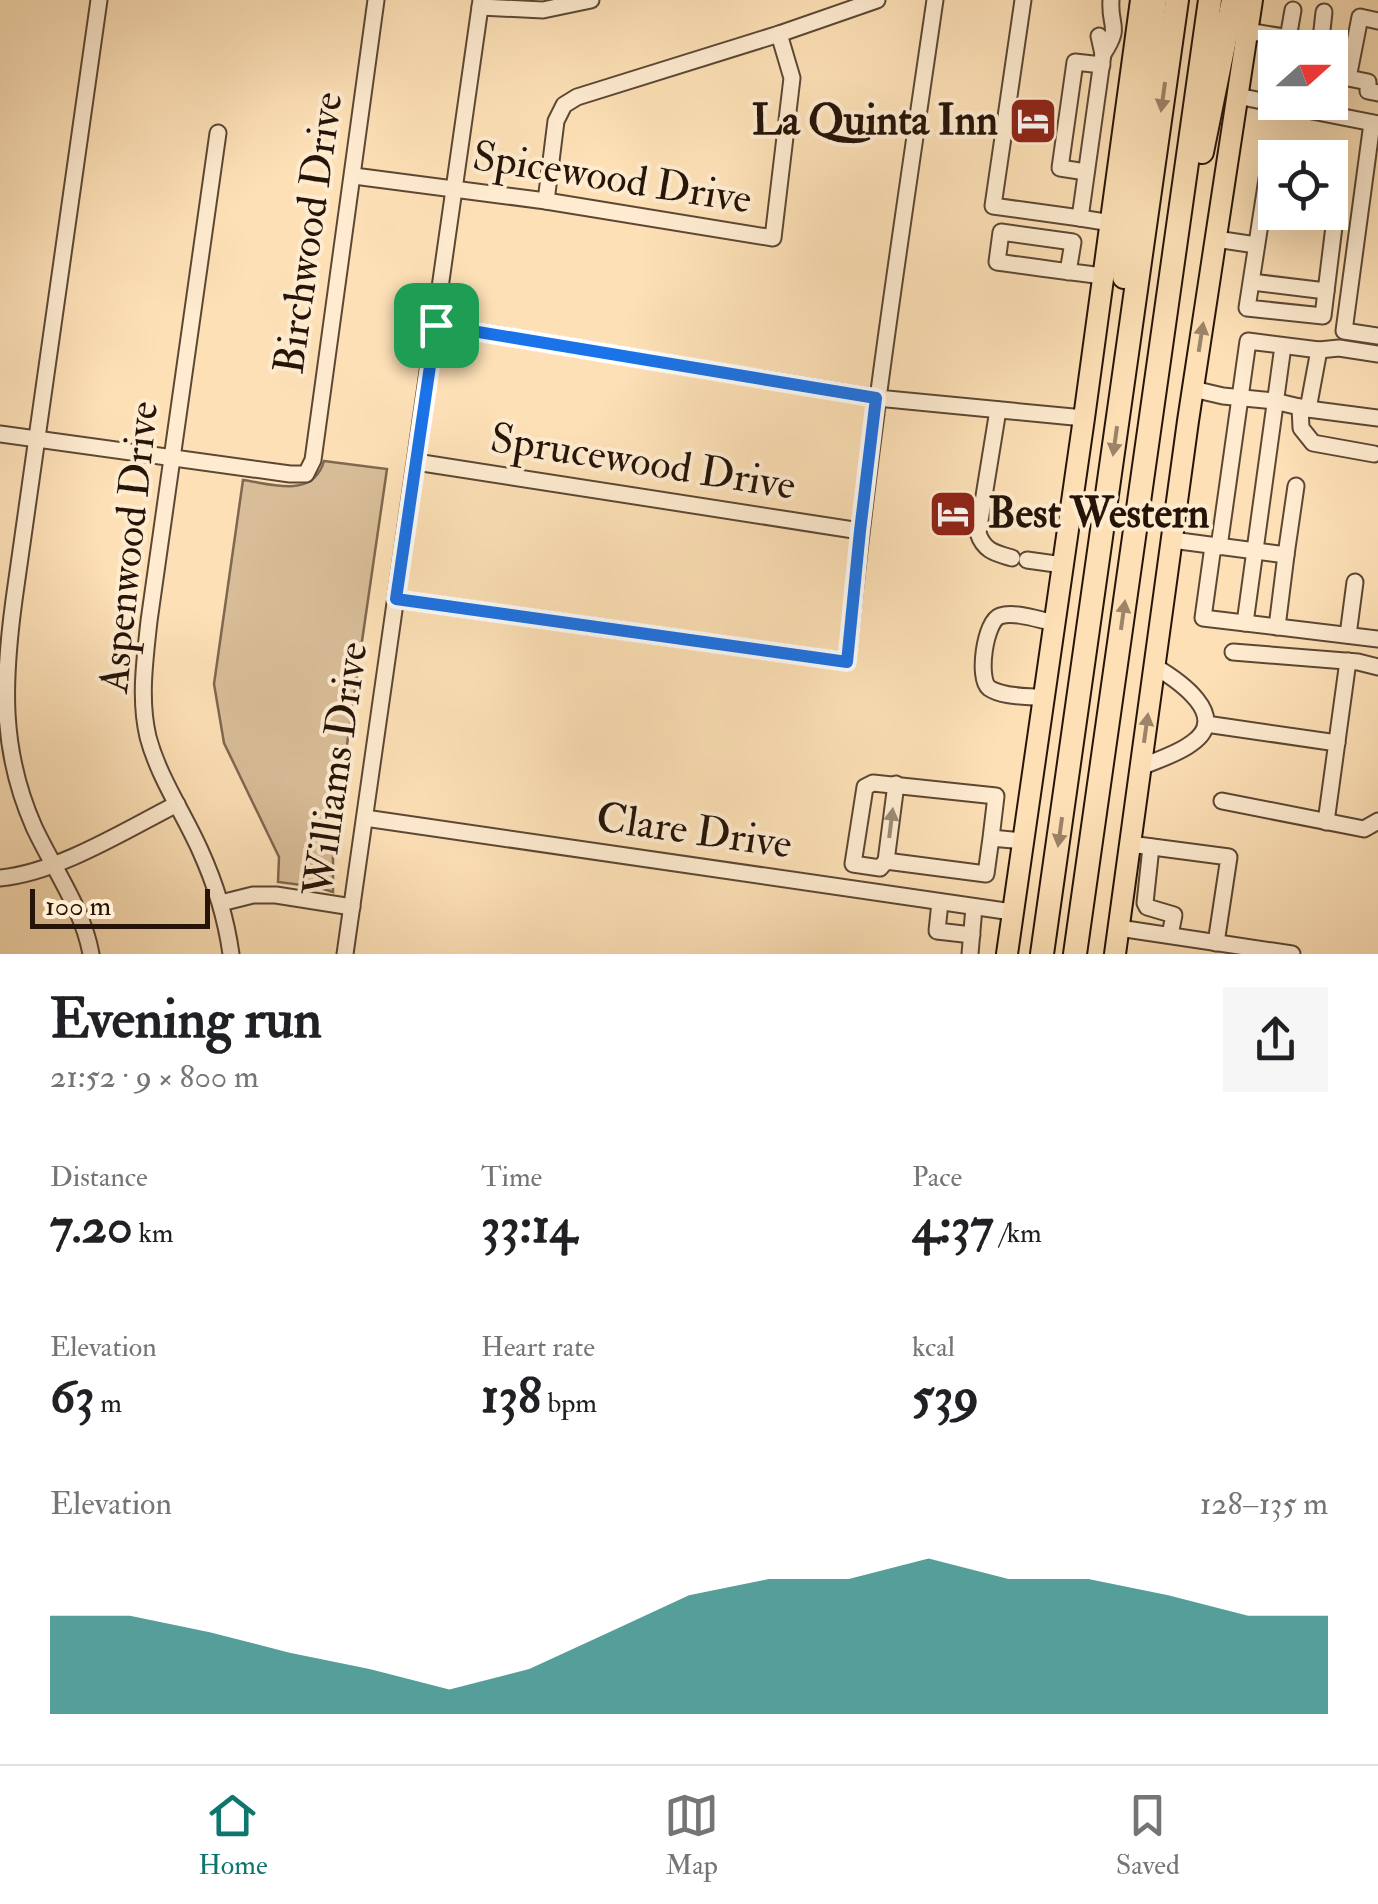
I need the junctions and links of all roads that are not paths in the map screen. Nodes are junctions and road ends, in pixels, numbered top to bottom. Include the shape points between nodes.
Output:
1 (100, 0) edge
2 (376, 0) edge
3 (591, 0) edge
4 (878, 0) edge
5 (935, 0) edge
6 (1023, 0) edge
7 (1142, 0) edge
8 (1155, 0) edge
9 (1177, 0) edge
10 (1210, 0) edge
11 (1233, 0) edge
12 (1252, 0) edge
13 (1110, 3) edge
14 (480, 4) edge
15 (1293, 10) dead end
16 (1324, 12) dead end
17 (1378, 21) edge
18 (1289, 30) edge
19 (1322, 30) edge
20 (1247, 31) junction
21 (779, 34) junction
22 (1258, 34) edge
23 (1348, 48) edge
24 (1352, 48) junction
25 (1102, 59) junction
26 (1378, 93) edge
27 (1237, 96) junction
28 (1375, 124) edge
29 (218, 133) dead end
30 (1086, 172) junction
31 (354, 176) junction
32 (455, 190) junction
33 (546, 202) junction
34 (1080, 218) junction
35 (1111, 223) junction
36 (1260, 230) edge
37 (1331, 230) edge
38 (1216, 240) junction
39 (1256, 244) junction
40 (1068, 272) junction
41 (1104, 276) junction
42 (1170, 277) junction
43 (1252, 282) junction
44 (1326, 291) junction
45 (436, 325) junction
46 (1378, 336) edge
47 (1129, 345) junction
48 (1283, 346) junction
49 (1319, 350) junction
50 (1378, 354) edge
51 (1193, 389) junction
52 (876, 398) junction
53 (1241, 398) junction
54 (1274, 401) junction
55 (1304, 408) junction
56 (998, 410) junction
57 (1084, 418) junction
58 (1378, 418) edge
59 (0, 434) edge
60 (37, 439) junction
61 (1374, 454) dead end
62 (173, 458) junction
63 (416, 462) junction
64 (1296, 486) dead end
65 (860, 531) junction
66 (1172, 540) junction
67 (1216, 546) junction
68 (1254, 551) junction
69 (1286, 555) junction
70 (1063, 565) junction
71 (1356, 582) dead end
72 (396, 599) junction
73 (1054, 623) junction
74 (1245, 623) junction
75 (1277, 627) junction
76 (1348, 636) junction
77 (1378, 639) edge
78 (1233, 652) dead end
79 (1348, 661) junction
80 (1154, 666) junction
81 (1378, 667) edge
82 (1044, 698) junction
83 (1206, 724) junction
84 (1337, 743) junction
85 (1141, 767) junction
86 (896, 784) junction
87 (1222, 802) dead end
88 (177, 804) junction
89 (364, 818) junction
90 (1378, 821) edge
91 (1326, 822) junction
92 (991, 838) junction
93 (1023, 841) junction
94 (1141, 846) junction
95 (886, 861) junction
96 (52, 864) junction
97 (922, 866) junction
98 (1127, 869) junction
99 (1148, 871) junction
100 (0, 878) edge
101 (1123, 894) junction
102 (1146, 896) junction
103 (916, 898) junction
104 (940, 902) junction
105 (221, 903) junction
106 (974, 906) junction
107 (352, 907) junction
108 (1012, 912) junction
109 (1118, 928) junction
110 (972, 935) junction
111 (1170, 935) junction
112 (1216, 943) junction
113 (91, 954) edge
114 (232, 954) edge
115 (345, 954) edge
116 (970, 954) edge
117 (1007, 954) edge
118 (1042, 954) edge
119 (1075, 954) edge
120 (1115, 954) edge
121 (1292, 954) edge

1 - 60 street
2 - 31 street, Birchwood Drive
3 - 14 street via 543,10
4 - 21 street
5 - 52 street
6 - 34 street via 994,206
7 - 35 main road
8 - 47 highway via 1121,306
9 -> 47 highway
10 - 42 highway
11 - 42 highway
12 - 20 main road
13 - 25 street via 1100,30
13 - 25 street via 1116,26
14 - 32 street, Williams Drive
15 - 18 street
16 - 19 street
17 - 24 street via 1360,16
20 - 22 street
20 - 27 main road
21 - 33 street via 564,105
21 - 33 street, Spicewood Drive via 792,78 773,238
23 - 24 street
24 - 26 street via 1348,78 1368,82 1368,91
25 - 30 street
25 - 30 street via 1075,62 1060,168
27 - 28 street
27 - 38 main road
28 - 46 street via 1344,331
29 - 62 street, Aspenwood Drive
30 - 34 street
31 - 32 street, Spicewood Drive
31 - 62 street, Birchwood Drive via 306,474
32 - 33 street, Spicewood Drive
32 - 45 street, Williams Drive
34 - 35 street
35 - 41 main road
36 - 39 street
37 - 44 street
38 - 39 street
51 -> 38 main road
39 - 43 street
40 - 40 street via 997,262 1002,232 1073,242
40 - 41 street
41 - 57 main road
119 -> 42 highway
43 - 44 street
43 - 44 street via 1247,308 1324,316
45 - 52 street
45 - 63 street, Williams Drive
47 -> 118 highway
48 - 49 street
48 - 53 street via 1248,341
48 - 54 street
49 - 50 street
49 - 55 street
51 - 53 street
51 - 66 main road
52 - 56 street
52 - 65 street
53 - 54 street
53 - 67 street
54 - 55 street
54 - 68 street
55 - 58 street
55 - 61 street via 1301,428 1313,444
56 - 57 street
56 - 70 street via 981,544 990,552
57 - 70 main road
59 - 60 street
60 - 62 street
60 - 96 street via 4,708 19,790
62 - 88 street, Aspenwood Drive via 143,696 152,751
63 - 65 street, Sprucewood Drive
63 - 72 street, Williams Drive
64 - 69 street
65 - 72 street via 847,662
66 - 67 street
66 - 80 main road
67 - 68 street
67 - 74 street via 1203,618
68 - 69 street
68 - 74 street
69 - 75 street
70 - 73 main road
71 - 76 street
72 - 89 street, Williams Drive
73 - 82 main road
73 - 82 street via 998,616 990,623 982,677 998,692
74 - 75 street
75 - 76 street
76 - 77 street
78 - 79 street
79 - 81 street
79 - 84 street
80 - 83 street via 1188,689
85 -> 80 main road
82 - 93 main road
83 - 84 street
83 - 85 street via 1189,746
84 - 91 street
85 - 94 main road
86 - 92 street via 996,796
95 -> 86 street
86 - 95 street via 865,787 853,864 880,868
87 - 91 street
88 - 96 street
88 - 105 street, Aspenwood Drive
89 - 103 street, Clare Drive
89 - 107 street, Williams Drive
90 - 91 street via 1364,830
92 - 93 street
92 - 97 street via 986,874
93 - 108 main road
94 - 98 main road
94 - 99 street
94 - 112 street via 1229,858
95 - 97 street
96 - 100 street
96 - 113 street
97 - 103 street
98 - 99 street
98 - 101 main road
99 - 102 street
101 - 102 street
101 - 109 main road
102 - 111 street via 1147,907 1174,915
103 - 104 street, Clare Drive
104 - 106 street, Clare Drive
104 - 110 street via 938,931
105 - 107 street via 276,894
105 - 114 street, Aspenwood Drive
106 - 108 street, Clare Drive
106 - 110 street
107 - 115 street, Williams Drive
108 - 117 main road
109 - 111 street
109 - 120 main road
110 - 116 street
111 - 112 street
112 - 121 street

